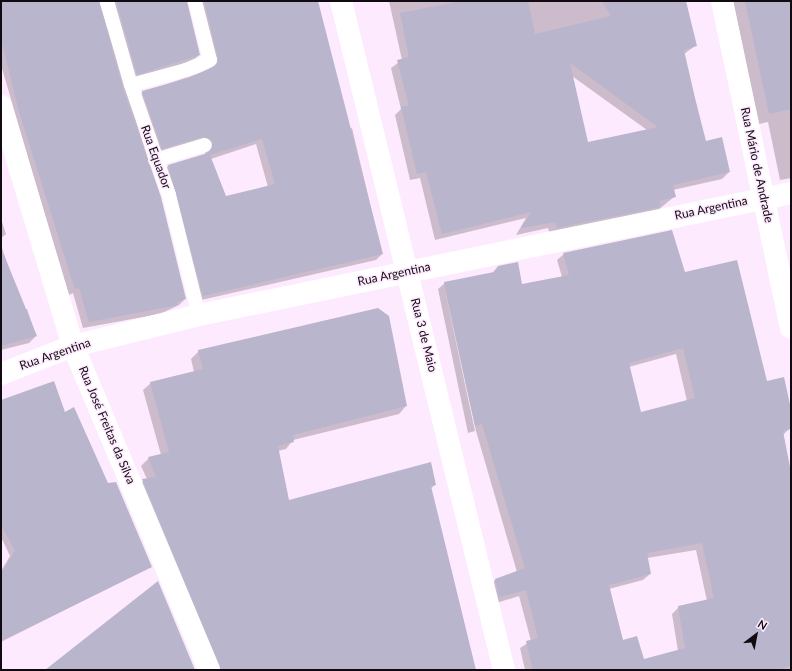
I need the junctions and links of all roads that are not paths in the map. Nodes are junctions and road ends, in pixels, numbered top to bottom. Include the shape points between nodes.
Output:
1 (107, 1) edge
2 (195, 1) edge
3 (341, 1) edge
4 (722, 1) edge
5 (131, 85) junction
6 (1, 106) edge
7 (205, 145) dead end
8 (155, 160) junction
9 (791, 193) edge
10 (764, 198) junction
11 (408, 271) junction
12 (199, 316) junction
13 (791, 328) edge
14 (73, 346) junction
15 (1, 374) edge
16 (209, 670) edge
17 (504, 670) edge

1 - 5 lane, Rua Equador
2 - 5 lane via 210,60 186,70
3 - 11 street, Rua 3 de Maio
4 - 10 street, Rua Mário de Andrade
5 - 8 lane, Rua Equador
6 - 14 street, Rua José Freitas da Silva
7 - 8 lane
8 - 12 lane, Rua Equador via 170,195
9 - 10 street, Rua Argentina
10 - 11 street, Rua Argentina
10 - 13 street, Rua Mário de Andrade
11 - 12 street, Rua Argentina
11 - 17 street, Rua 3 de Maio
12 - 14 street, Rua Argentina
14 - 15 street, Rua Argentina
14 - 16 street, Rua José Freitas da Silva

